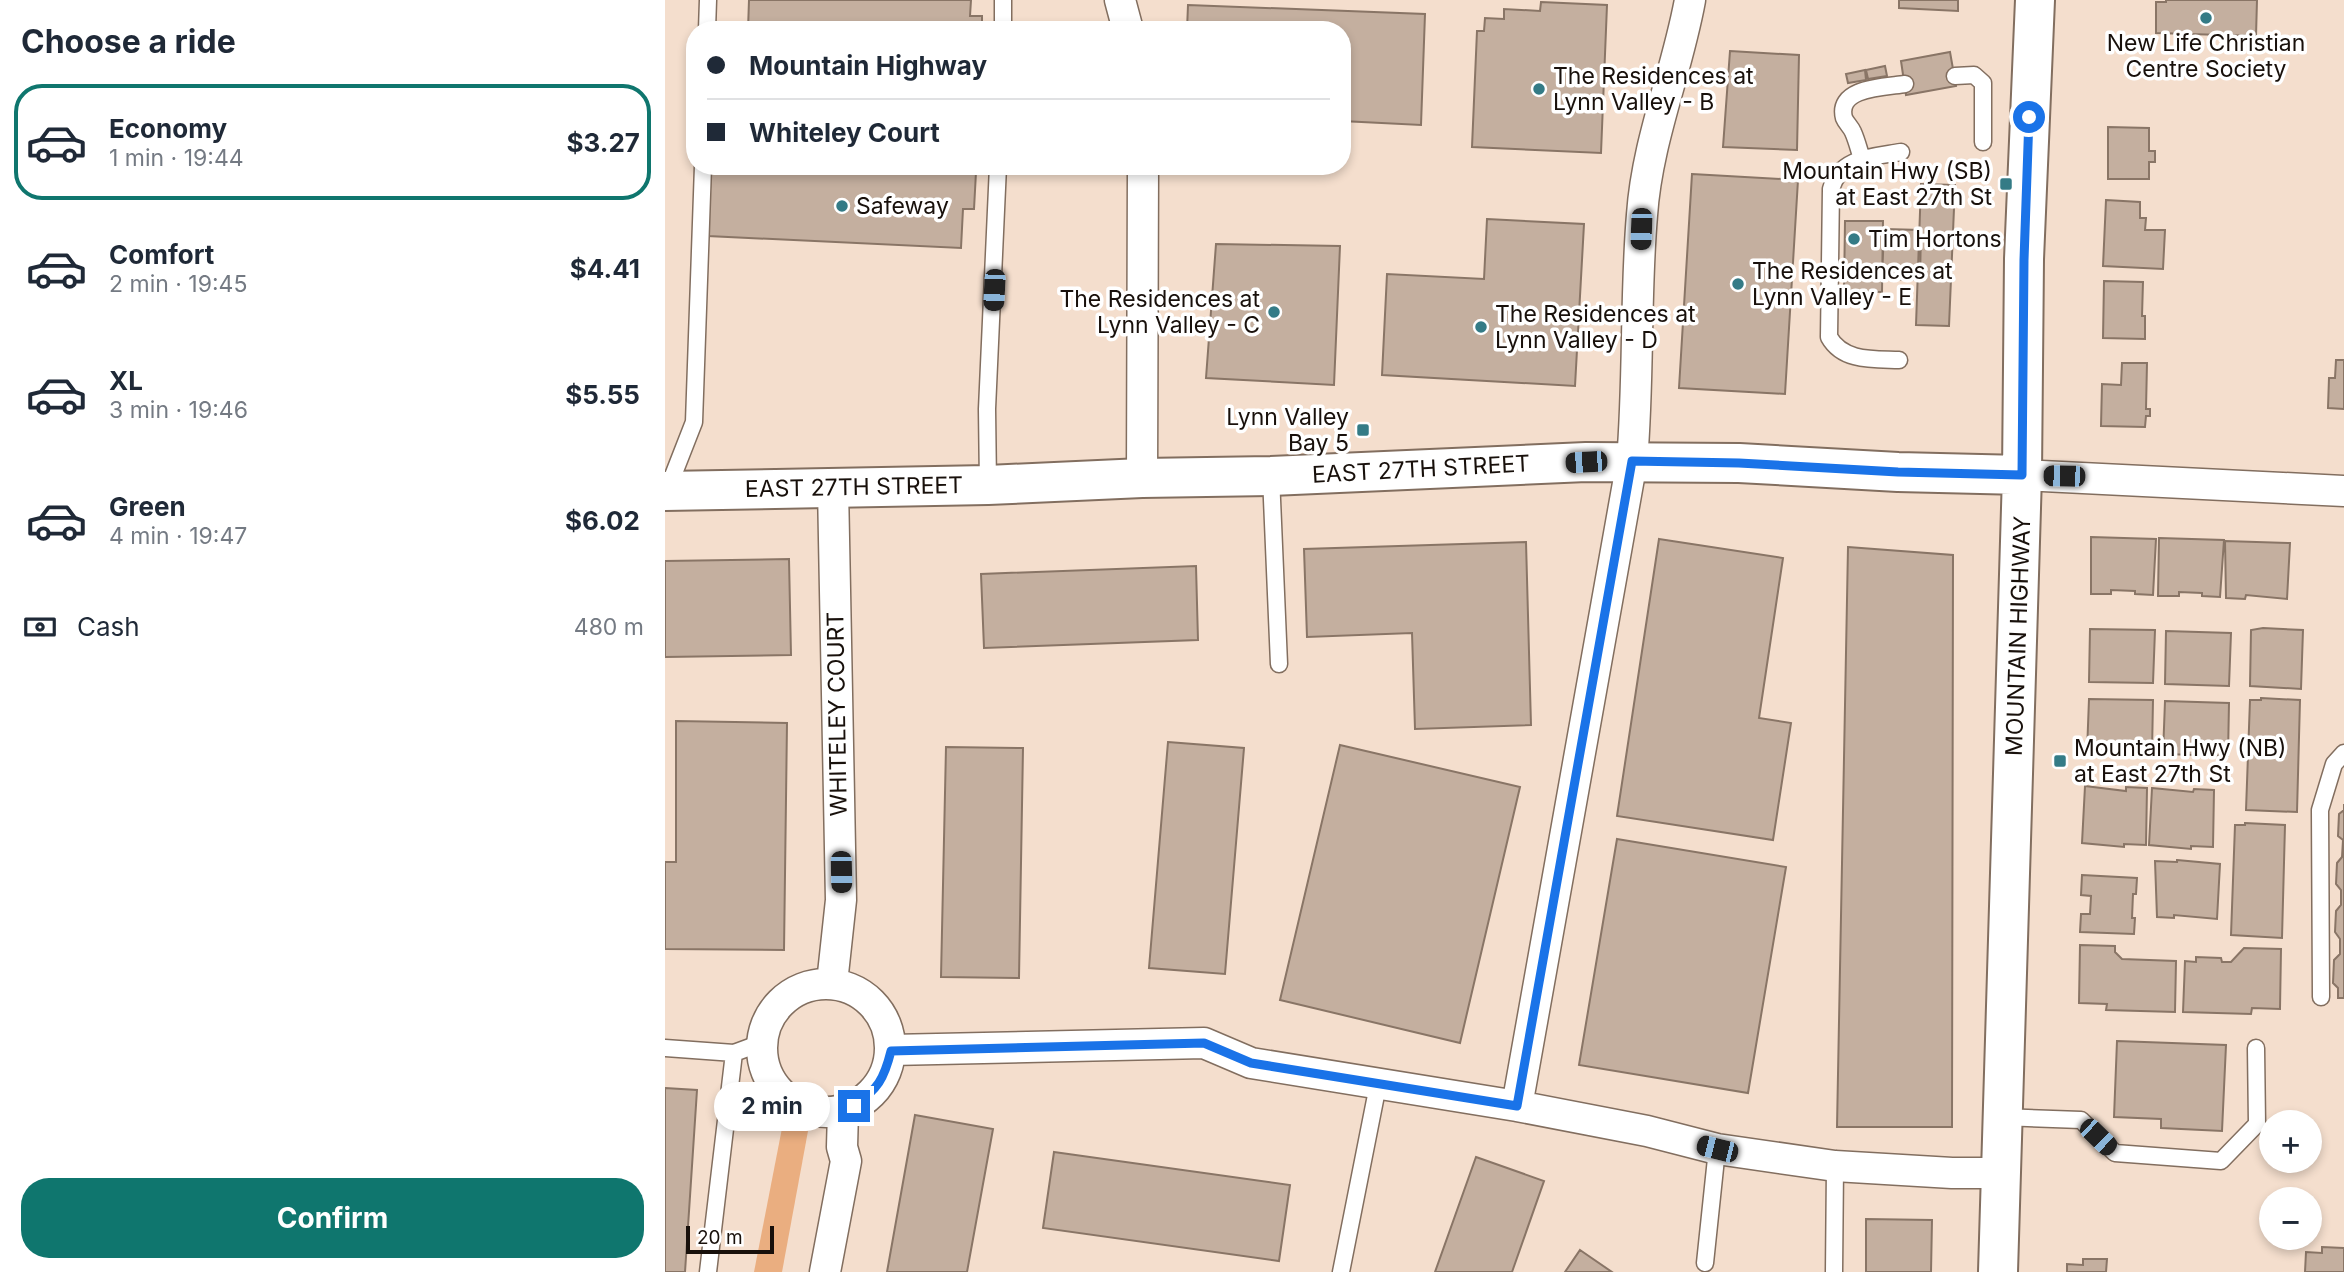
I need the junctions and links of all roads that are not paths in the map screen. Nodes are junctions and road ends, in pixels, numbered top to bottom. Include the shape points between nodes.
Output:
1 (708, 0) edge
2 (1003, 0) edge
3 (1120, 0) edge
4 (1690, 0) edge
5 (2035, 0) edge
6 (707, 21) edge
7 (1003, 21) edge
8 (1126, 21) edge
9 (1955, 76) dead end
10 (1905, 84) dead end
11 (1983, 142) dead end
12 (1901, 152) dead end
13 (1862, 159) junction
14 (703, 175) edge
15 (998, 175) edge
16 (1143, 175) edge
17 (1899, 360) dead end
18 (1632, 461) junction
19 (2022, 475) junction
20 (1271, 476) junction
21 (1142, 478) junction
22 (988, 485) junction
23 (833, 487) junction
24 (666, 491) edge
25 (2344, 491) edge
26 (1279, 664) dead end
27 (2344, 753) edge
28 (832, 983) junction
29 (2321, 998) dead end
30 (665, 1048) edge
31 (748, 1048) junction
32 (2256, 1048) dead end
33 (891, 1051) junction
34 (1378, 1085) junction
35 (1517, 1106) junction
36 (843, 1111) junction
37 (2002, 1117) junction
38 (1717, 1149) junction
39 (1835, 1166) junction
40 (2000, 1173) junction
41 (1705, 1264) dead end
42 (708, 1272) edge
43 (825, 1272) edge
44 (1341, 1272) edge
45 (1834, 1272) edge
46 (1998, 1272) edge

1 - 6 lane
2 - 7 lane
3 - 8 street
4 - 18 street via 1653,147 1642,213
5 - 19 street, MOUNTAIN HIGHWAY via 2024,260
9 - 11 lane via 1975,75 1983,83
10 - 13 lane via 1857,92 1849,98 1843,109 1845,121
12 - 13 lane
13 - 17 lane via 1846,166 1831,189 1829,337 1847,354
14 - 24 lane via 694,422
15 - 22 lane
16 - 21 street
18 - 19 street, EAST 27TH STREET
18 - 20 street, EAST 27TH STREET
18 - 35 street
19 - 25 street, EAST 27TH STREET
19 - 37 street, MOUNTAIN HIGHWAY
20 - 21 street, EAST 27TH STREET
20 - 26 lane
21 - 22 street, EAST 27TH STREET
22 - 23 street, EAST 27TH STREET
23 - 24 street, EAST 27TH STREET
23 - 28 street, WHITELEY COURT via 841,900
27 - 29 lane via 2334,764 2320,810
28 - 31 street via 807,986 784,998
28 - 33 street via 871,1001 884,1018
30 - 31 lane
31 - 36 street via 776,1090 793,1104 817,1112
31 - 42 lane
32 - 37 lane via 2257,1124 2221,1161 2115,1153 2081,1120
33 - 34 street via 1204,1043 1251,1063
33 - 36 street via 884,1077 871,1094
34 - 35 street
34 - 44 lane
35 - 38 street
36 - 43 street via 846,1161
37 - 40 street, MOUNTAIN HIGHWAY
38 - 39 street
38 - 41 lane
39 - 40 street
39 - 45 lane
40 - 46 street, MOUNTAIN HIGHWAY

